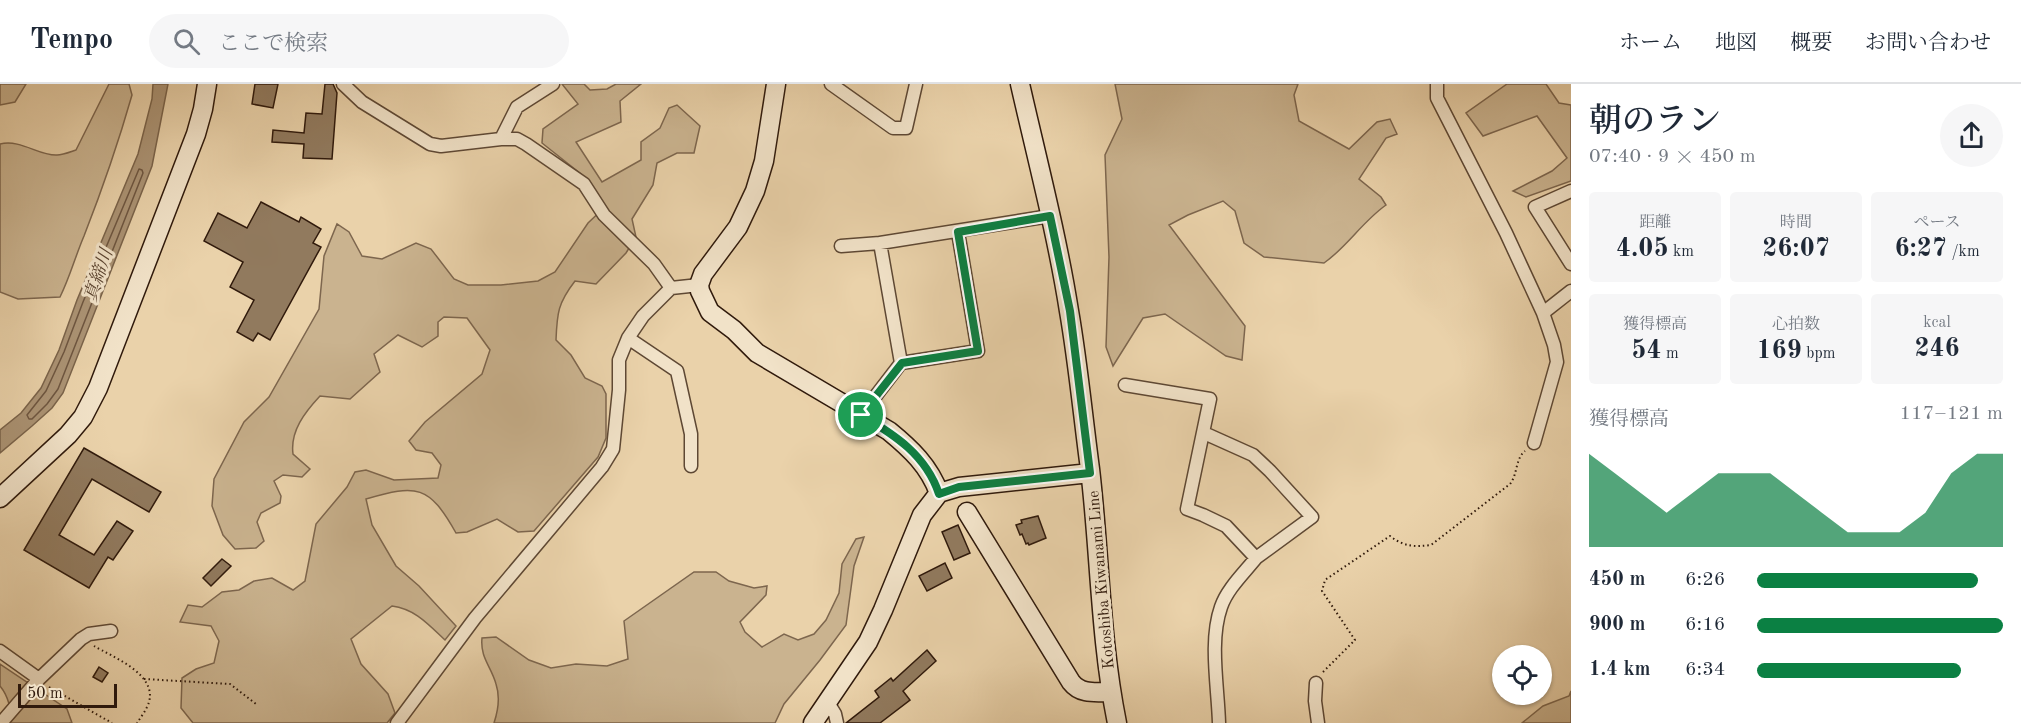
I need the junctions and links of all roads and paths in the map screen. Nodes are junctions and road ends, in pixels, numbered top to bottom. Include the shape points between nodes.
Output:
1 (207, 84) edge
2 (343, 84) edge
3 (553, 84) edge
4 (776, 84) edge
5 (916, 84) edge
6 (1020, 84) edge
7 (1437, 84) edge
8 (838, 86) edge
9 (501, 139) junction
10 (1571, 191) edge
11 (1050, 216) junction
12 (958, 232) junction
13 (880, 243) junction
14 (841, 246) dead end
15 (1571, 264) edge
16 (699, 285) junction
17 (670, 288) junction
18 (1571, 291) edge
19 (1543, 313) junction
20 (628, 338) junction
21 (902, 363) junction
22 (1125, 385) dead end
23 (861, 415) junction
24 (1204, 434) junction
25 (1534, 443) joint
26 (690, 466) dead end
27 (1090, 473) junction
28 (939, 494) junction
29 (0, 498) edge
30 (967, 512) dead end
31 (1256, 558) junction
32 (111, 631) dead end
33 (81, 639) junction
34 (0, 651) edge
35 (144, 679) junction
36 (39, 680) junction
37 (1316, 683) joint
38 (1111, 692) junction
39 (827, 700) junction
40 (255, 704) dead end
41 (1, 723) edge
42 (112, 723) edge
43 (137, 723) edge
44 (397, 723) edge
45 (813, 723) edge
46 (837, 723) edge
47 (1117, 723) edge
48 (1219, 723) edge
49 (1318, 723) edge

1 - 29 street via 196,134 98,388 68,435
2 - 9 street via 362,102 430,144
3 - 9 street via 517,107
4 - 16 street via 764,161 755,191 738,227
5 - 8 street via 906,128 893,128
6 - 11 street, Kotoshiba Kiwanami Line
7 - 19 street via 1437,98
9 - 17 street via 517,139 584,184 604,215 654,264
10 - 15 street via 1534,207
11 - 12 street
11 - 27 street, Kotoshiba Kiwanami Line via 1070,311
12 - 13 street
12 - 21 street via 978,351
13 - 14 street
13 - 21 street
16 - 17 street
16 - 23 street via 710,312 757,353
17 - 20 street
18 - 19 street
19 - 25 street via 1557,362
20 - 26 street via 678,371 691,434
20 - 44 street via 619,360 614,449 475,618
21 - 23 street
22 - 24 street via 1210,399
23 - 28 street via 908,447 929,471
24 - 31 street via 1187,509 1226,526
24 - 31 street via 1253,455 1312,517
25 - 37 path via 1519,456 1510,484 1431,545 1405,545 1390,536 1325,580 1322,591 1355,640
27 - 28 street via 959,487
27 - 38 street, Kotoshiba Kiwanami Line
28 - 39 street via 917,526 868,642
30 - 38 street via 1071,682 1085,692
31 - 48 street via 1221,606 1215,632
32 - 33 street
33 - 35 path via 133,668
33 - 36 street
34 - 36 street
35 - 40 path via 230,684
35 - 43 path via 149,702
36 - 41 street
36 - 42 path
37 - 49 street
38 - 47 street, Kotoshiba Kiwanami Line
39 - 45 street
39 - 46 street

